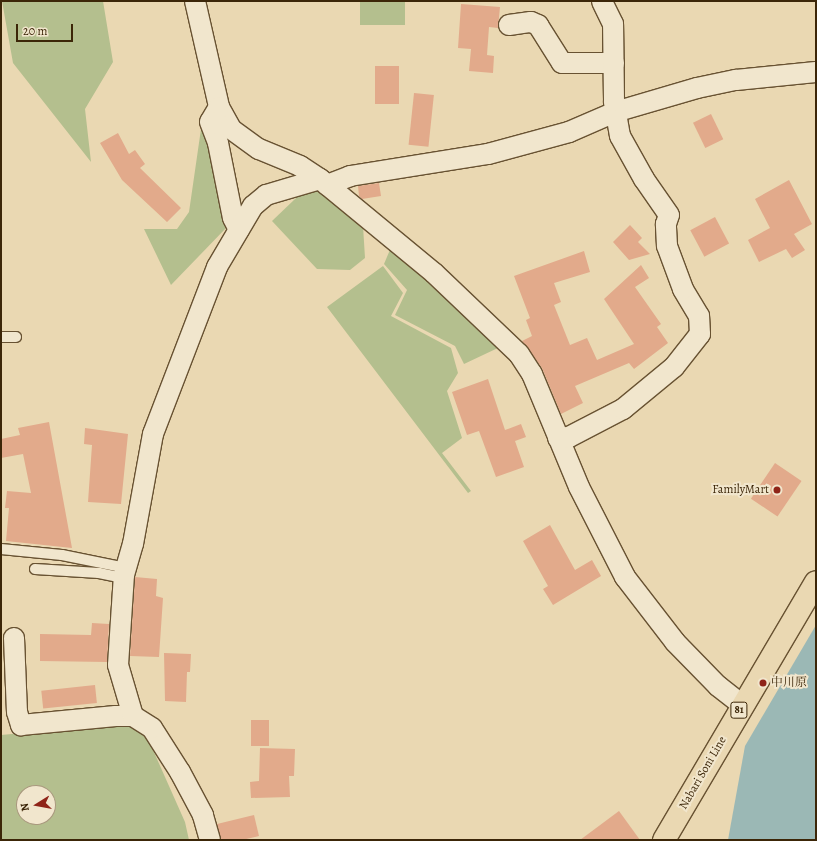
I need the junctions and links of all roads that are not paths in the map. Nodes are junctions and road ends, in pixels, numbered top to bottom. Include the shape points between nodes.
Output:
1 (195, 1) edge
2 (602, 1) edge
3 (509, 25) dead end
4 (614, 63) junction
5 (816, 72) edge
6 (219, 107) junction
7 (615, 112) junction
8 (324, 182) junction
9 (239, 230) junction
10 (1, 337) edge
11 (16, 337) dead end
12 (558, 438) junction
13 (1, 548) edge
14 (35, 569) dead end
15 (124, 573) junction
16 (816, 582) edge
17 (14, 638) dead end
18 (742, 705) junction
19 (133, 716) junction
20 (210, 840) edge
21 (664, 840) edge

1 - 6 street
2 - 4 street via 613,24
3 - 4 street via 531,22 538,25 562,63
4 - 7 street
5 - 7 street via 730,81 650,100
6 - 8 street via 237,136
6 - 9 street via 210,122 218,143 233,218
7 - 8 street via 569,132 488,154
7 - 12 street via 620,136 644,179 669,215 666,224 667,246 683,289 699,316 700,334 674,367 623,409 569,437
8 - 9 street via 266,195 253,206
8 - 12 street via 434,273 519,354 532,374
9 - 15 street via 217,267 153,434 134,544
10 - 11 lane
12 - 18 street via 582,494 625,577 675,642 718,686
13 - 15 lane via 62,555
14 - 15 lane
15 - 19 street via 118,665
16 - 18 main road, Nabari Soni Line / 81
17 - 19 street via 17,712 21,725
18 - 21 main road, Nabari Soni Line / 81
19 - 20 street via 152,728 180,772 204,815

